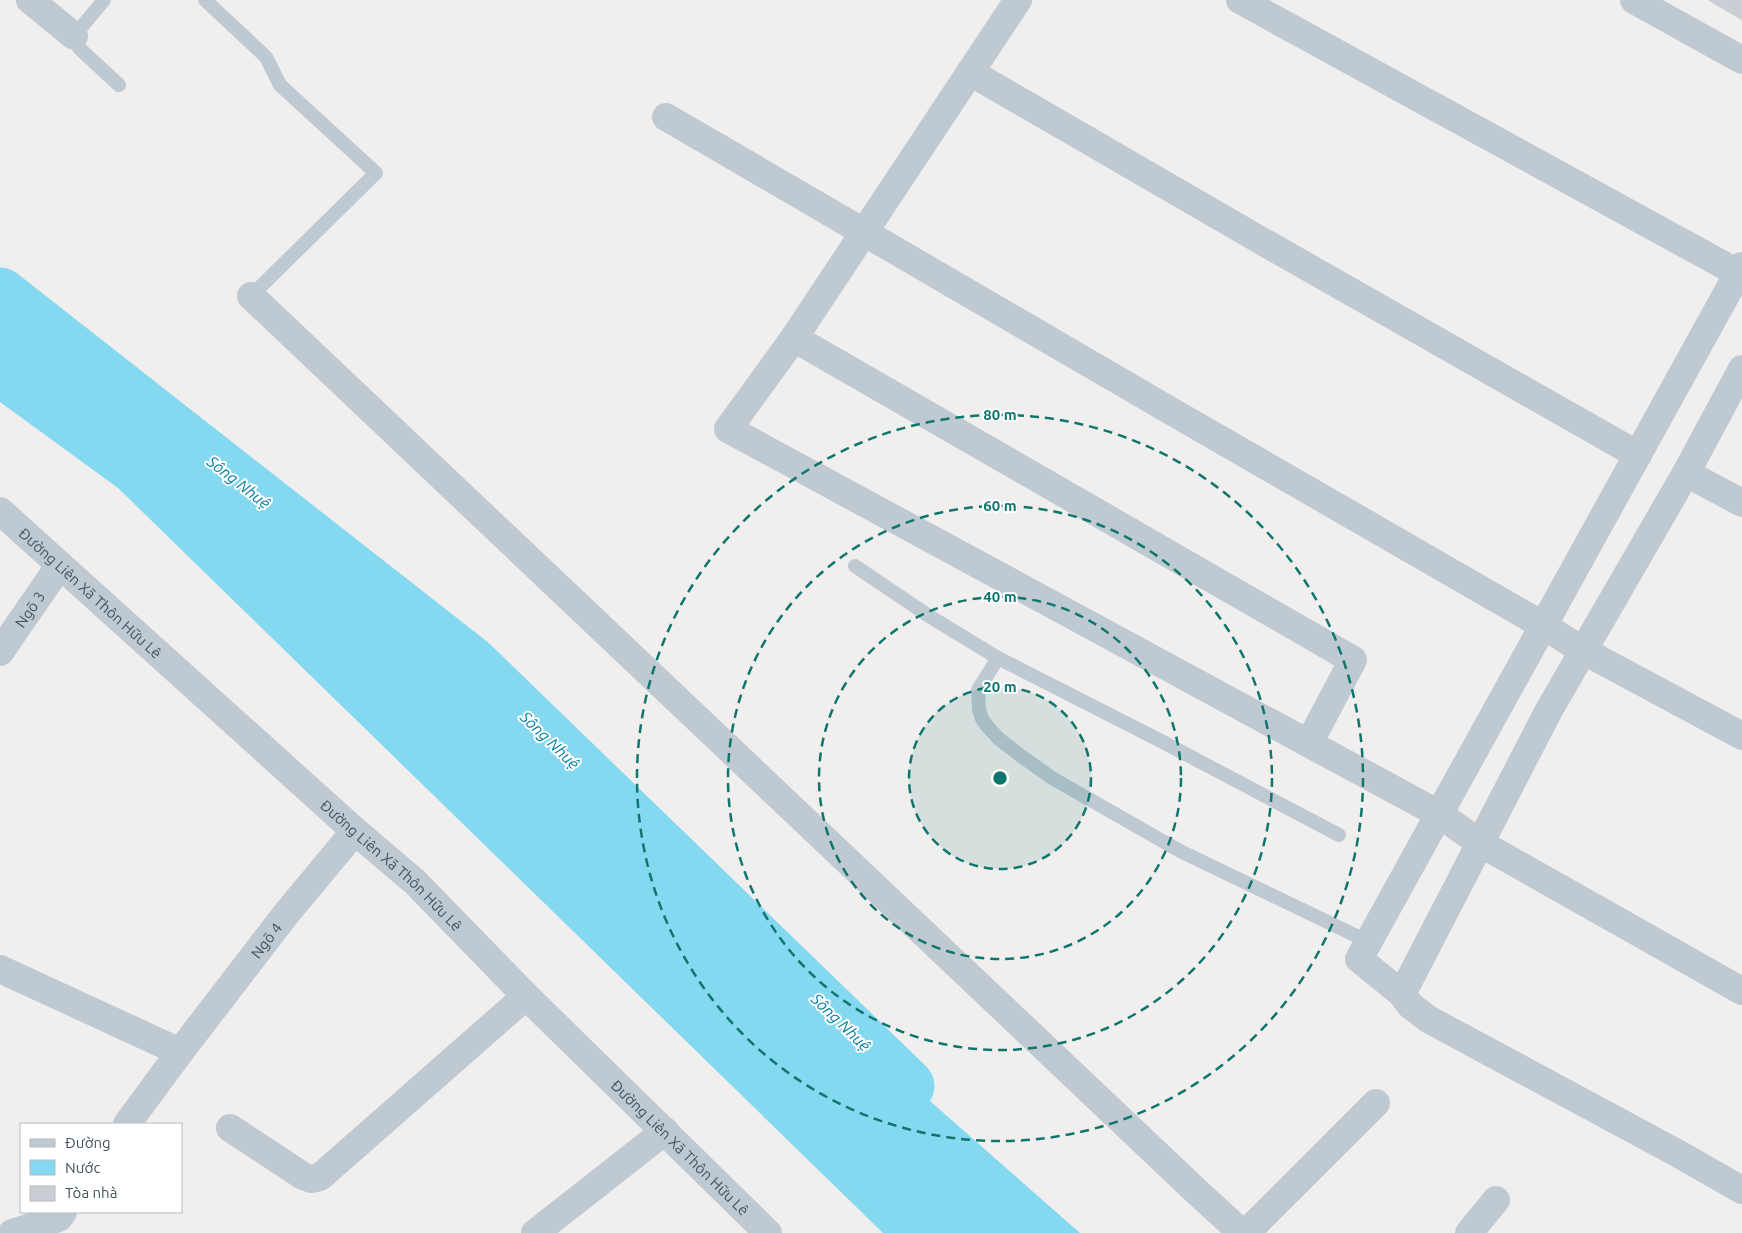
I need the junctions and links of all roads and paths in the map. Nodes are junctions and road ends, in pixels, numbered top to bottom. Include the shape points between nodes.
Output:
1 (30, 0) edge
2 (104, 0) edge
3 (205, 0) edge
4 (1018, 0) edge
5 (1240, 0) edge
6 (1634, 0) edge
7 (74, 36) junction
8 (1742, 60) edge
9 (970, 72) junction
10 (119, 85) dead end
11 (666, 117) dead end
12 (864, 232) junction
13 (1740, 270) edge
14 (251, 296) joint
15 (794, 338) junction
16 (1742, 369) edge
17 (1638, 455) junction
18 (1686, 473) junction
19 (1742, 503) edge
20 (0, 511) edge
21 (60, 565) junction
22 (854, 566) dead end
23 (1544, 626) junction
24 (1582, 650) junction
25 (0, 652) edge
26 (998, 658) junction
27 (1742, 736) edge
28 (1309, 743) junction
29 (1439, 814) junction
30 (355, 831) junction
31 (1339, 836) dead end
32 (1480, 843) junction
33 (1369, 942) junction
34 (0, 969) edge
35 (1742, 991) edge
36 (1402, 994) junction
37 (526, 996) junction
38 (180, 1052) junction
39 (1376, 1103) dead end
40 (128, 1123) edge
41 (230, 1128) dead end
42 (665, 1131) junction
43 (1742, 1190) edge
44 (1496, 1200) dead end
45 (62, 1213) edge
46 (12, 1233) edge
47 (535, 1233) edge
48 (768, 1233) edge
49 (1242, 1233) edge
50 (1246, 1233) edge
51 (1469, 1233) edge

1 - 7 street
2 - 7 lane
3 - 14 lane via 266,57 280,85 376,173
4 - 9 street
5 - 13 street
6 - 8 street
7 - 10 lane via 79,48
9 - 12 street
9 - 17 street
11 - 12 street
12 - 15 street
12 - 23 street
13 - 17 street
14 - 49 street
15 - 28 street via 1353,660
15 - 28 street via 728,428
16 - 18 street
17 - 23 street
18 - 19 street
18 - 24 street
20 - 21 street, Đường Liên Xã Thôn Hữu Lê
21 - 25 street, Ngõ 3
21 - 30 street, Đường Liên Xã Thôn Hữu Lê
22 - 26 lane
23 - 24 street
23 - 29 street
24 - 27 street
24 - 32 street
26 - 31 lane
26 - 33 lane via 978,690 979,710 988,727 1021,756 1052,778 1180,852
28 - 29 street
29 - 32 street
29 - 33 street
30 - 37 street, Đường Liên Xã Thôn Hữu Lê via 415,882
30 - 38 street, Ngõ 4 via 286,914
32 - 35 street
32 - 36 street
33 - 36 street via 1359,959
34 - 38 street
36 - 43 street via 1428,1019
37 - 41 street via 320,1177 311,1179 303,1176
37 - 42 street, Đường Liên Xã Thôn Hữu Lê
38 - 40 street, Ngõ 4
39 - 50 street
42 - 47 street
42 - 48 street, Đường Liên Xã Thôn Hữu Lê
44 - 51 street
45 - 46 street via 59,1218

